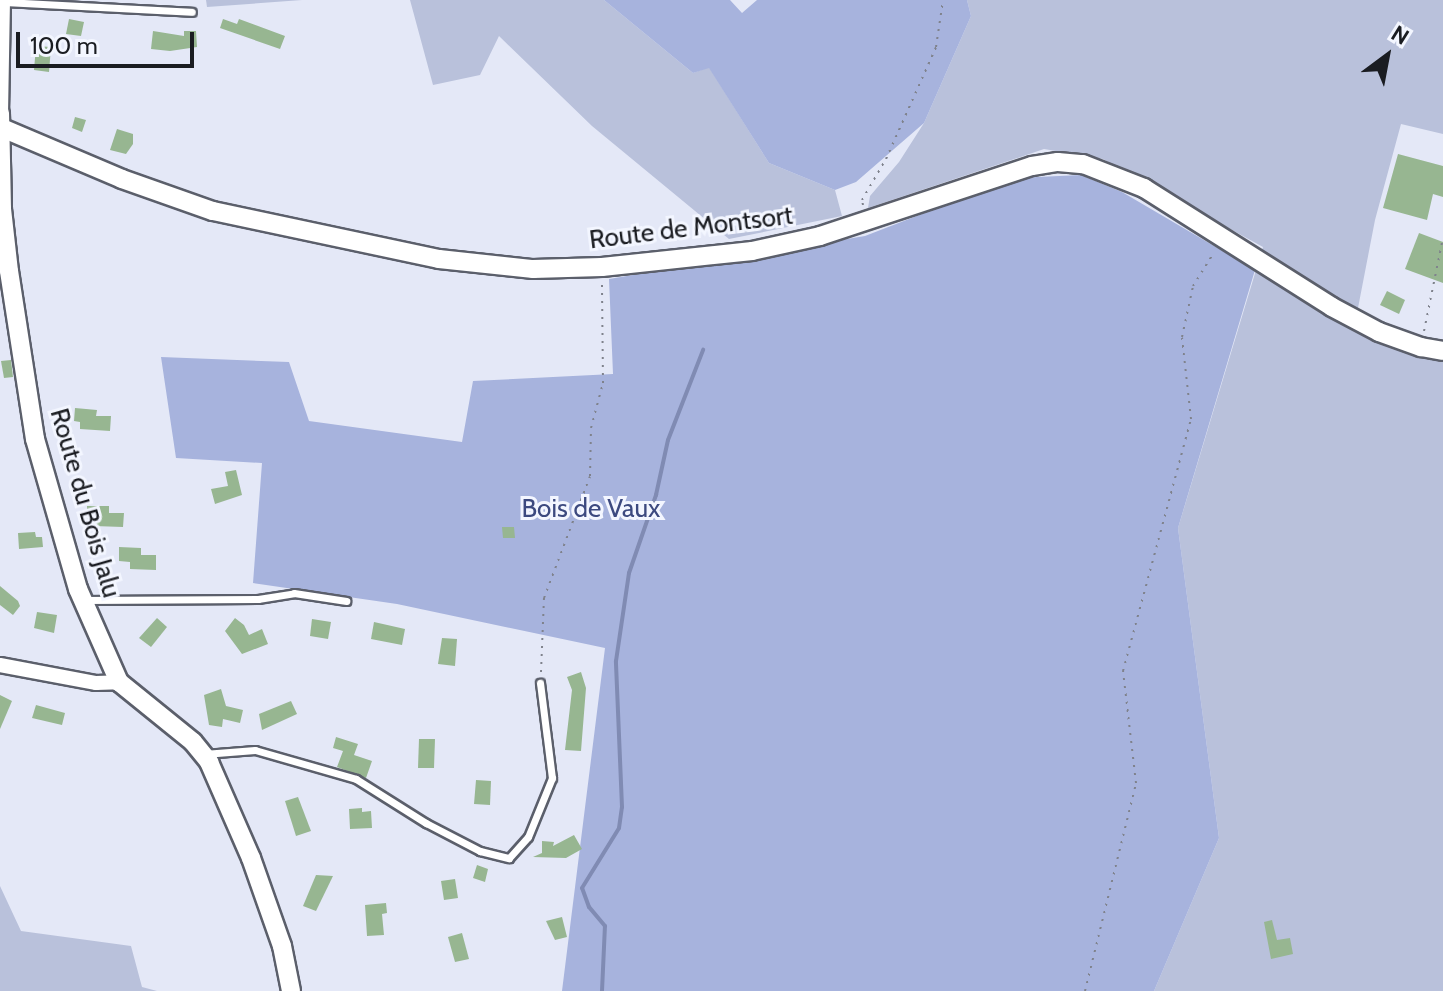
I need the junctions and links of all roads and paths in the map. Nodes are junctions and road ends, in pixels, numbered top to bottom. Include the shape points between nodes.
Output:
1 (943, 0) edge
2 (3, 1) edge
3 (192, 12) dead end
4 (1, 118) edge
5 (866, 221) junction
6 (1223, 238) junction
7 (1443, 238) edge
8 (602, 267) junction
9 (1421, 347) junction
10 (1443, 351) edge
11 (83, 600) junction
12 (346, 601) dead end
13 (0, 665) edge
14 (119, 682) junction
15 (540, 683) joint
16 (204, 755) junction
17 (291, 991) edge
18 (1085, 991) edge

1 - 5 path via 936,47 862,200
2 - 3 lane
2 - 4 street
4 - 8 street, Route de Montsort via 122,179 213,211 492,267
4 - 11 street, Route du Bois Jalu via 2,209 35,439
5 - 6 street, Route de Montsort via 1058,162 1113,173
5 - 8 street, Route de Montsort via 752,251
6 - 9 street, Route de Montsort via 1332,307
6 - 18 path via 1193,286 1182,337 1191,419 1123,671 1136,783
7 - 9 path
8 - 15 path via 603,383 591,428 590,476 544,598
9 - 10 street, Route de Montsort
11 - 12 lane via 258,599 294,593
11 - 14 street, Route du Bois Jalu
13 - 14 street via 96,683
14 - 16 street, Route du Bois Jalu
15 - 16 lane via 552,778 528,837 509,858 480,851 356,779 255,750
16 - 17 street, Route du Bois Jalu via 251,858 282,946

